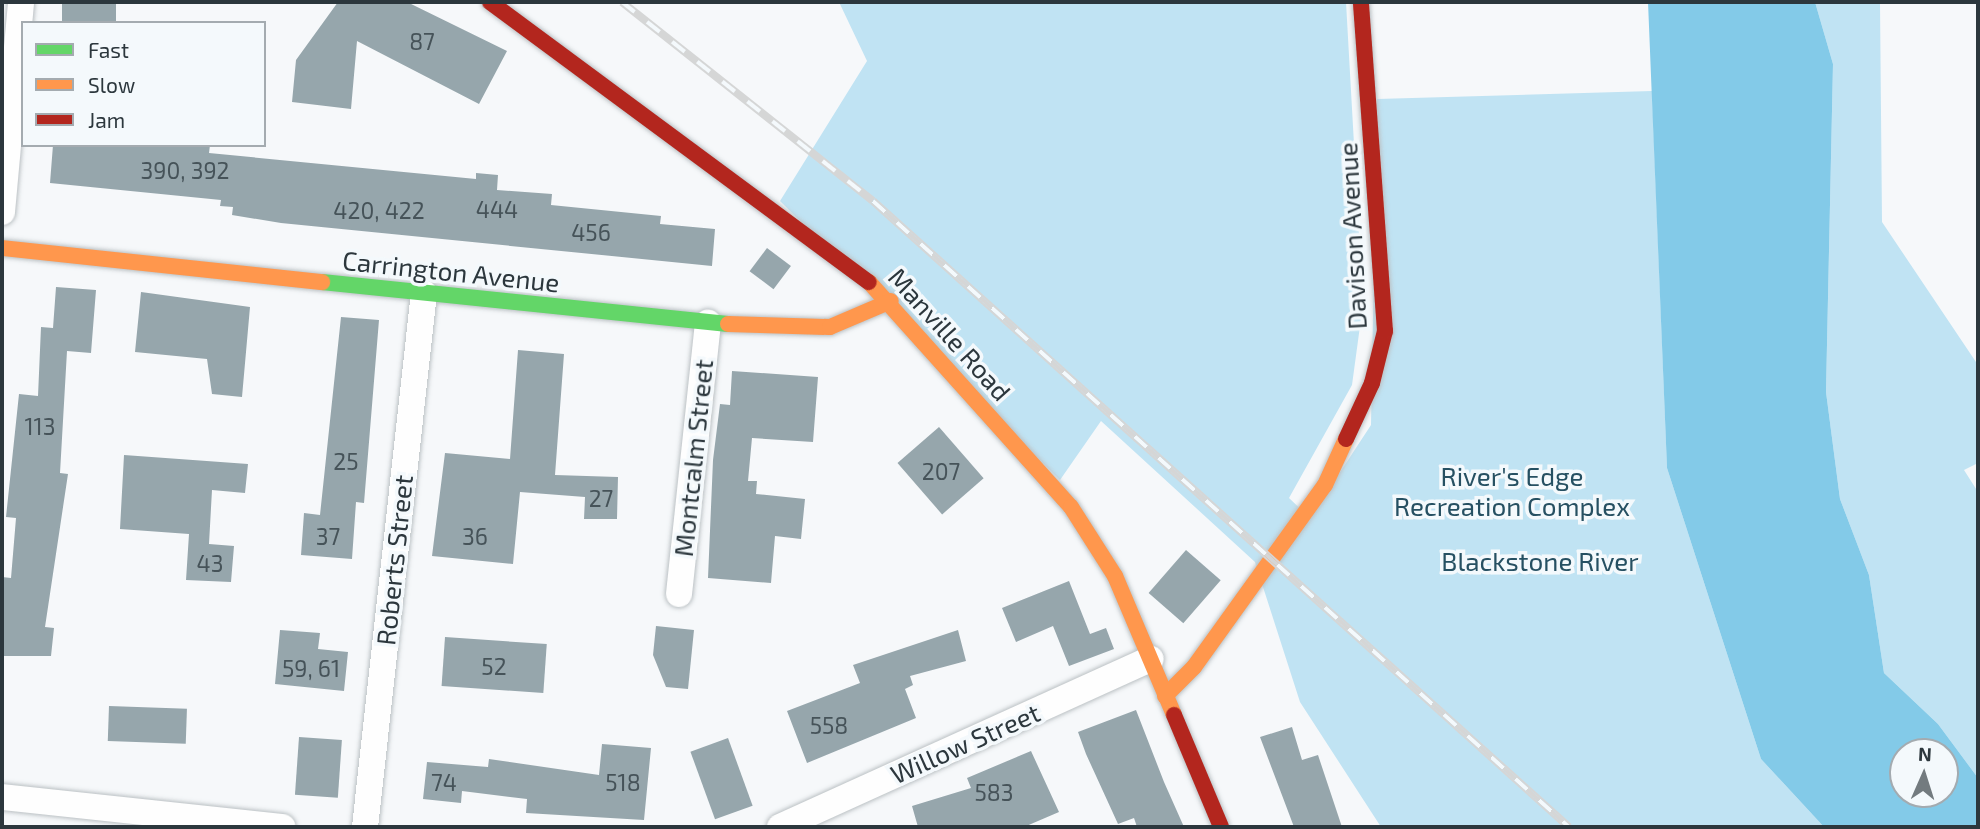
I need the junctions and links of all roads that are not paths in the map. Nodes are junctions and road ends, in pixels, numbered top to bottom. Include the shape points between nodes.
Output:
1 (21, 2) edge
2 (490, 2) edge
3 (1361, 2) edge
4 (2, 212) edge
5 (2, 248) edge
6 (424, 293) junction
7 (891, 301) junction
8 (708, 323) junction
9 (680, 594) dead end
10 (1151, 659) junction
11 (1165, 696) junction
12 (2, 797) edge
13 (282, 827) edge
14 (365, 827) edge
15 (780, 827) edge
16 (1221, 827) edge

1 - 4 street
2 - 7 street, Manville Road via 845,260
3 - 11 street, Davison Avenue via 1385,331 1372,383 1325,485 1194,667
5 - 6 street, Carrington Avenue
6 - 8 street, Carrington Avenue
6 - 14 street, Roberts Street
7 - 8 street, Carrington Avenue via 830,327
7 - 10 street, Manville Road via 1071,507 1115,576
8 - 9 street, Montcalm Street
10 - 11 street, Manville Road
10 - 15 street, Willow Street
11 - 16 street, Manville Road
12 - 13 street

